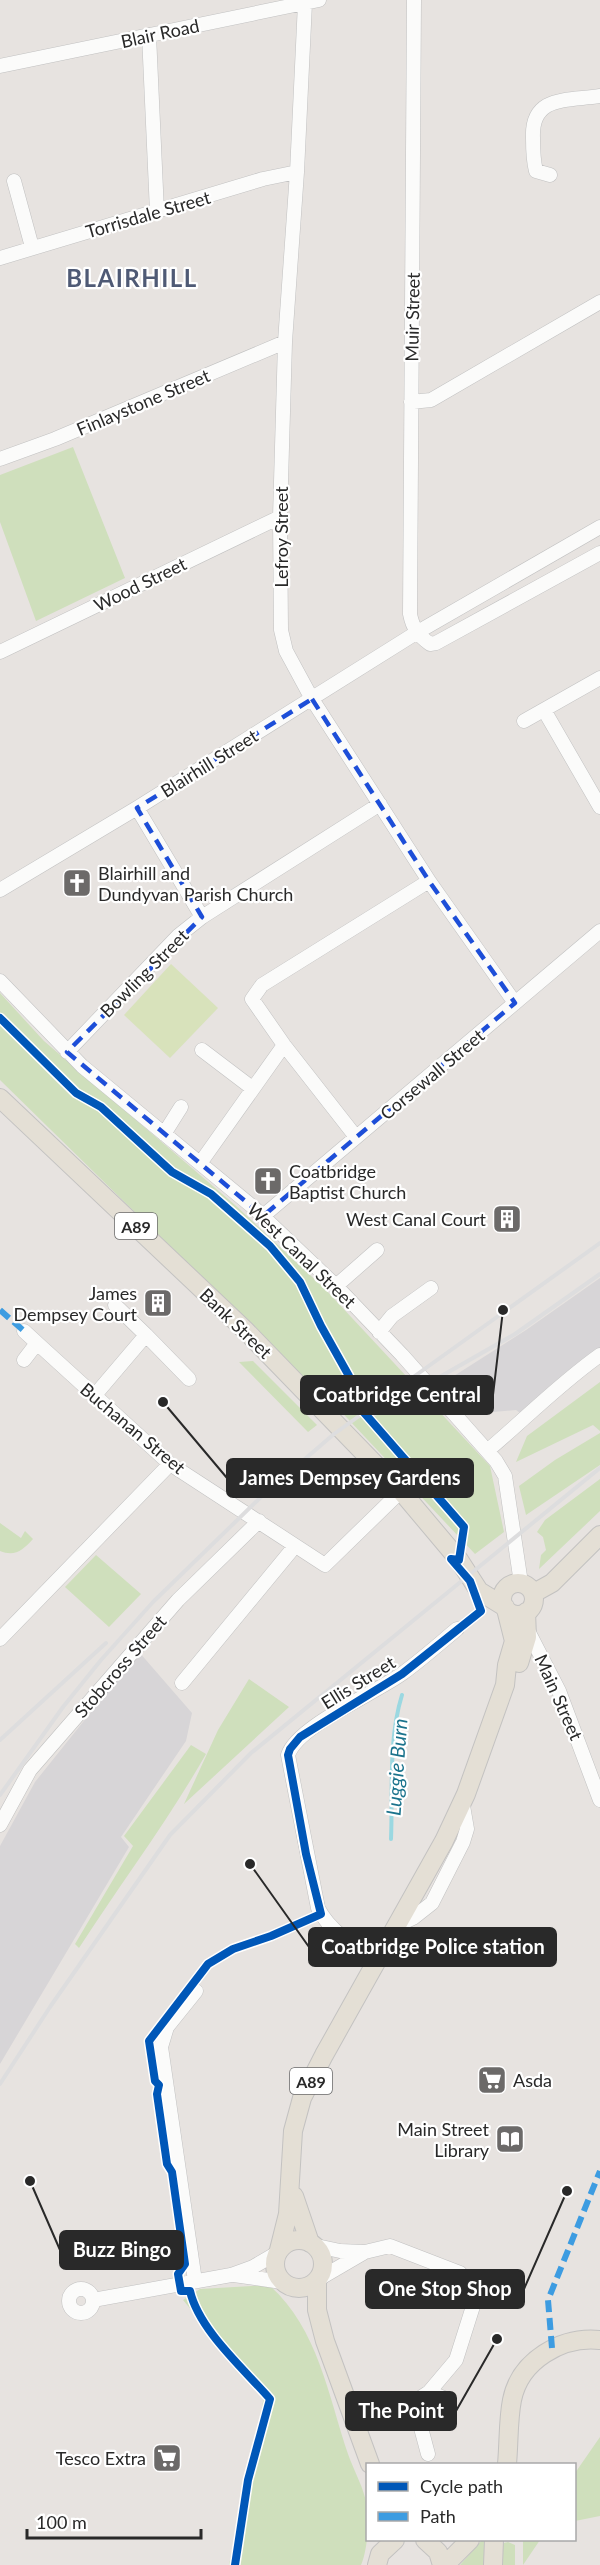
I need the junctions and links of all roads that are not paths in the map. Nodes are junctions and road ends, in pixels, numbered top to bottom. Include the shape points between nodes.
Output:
1 (319, 0) edge
2 (414, 0) edge
3 (305, 3) junction
4 (149, 35) junction
5 (0, 66) edge
6 (600, 96) edge
7 (297, 172) junction
8 (550, 176) dead end
9 (14, 181) dead end
10 (158, 212) junction
11 (32, 247) junction
12 (0, 258) edge
13 (600, 302) edge
14 (285, 342) junction
15 (411, 402) junction
16 (0, 459) edge
17 (280, 517) junction
18 (600, 527) edge
19 (600, 552) edge
20 (416, 633) junction
21 (0, 652) edge
22 (600, 678) edge
23 (312, 699) junction
24 (544, 710) junction
25 (524, 721) dead end
26 (380, 804) junction
27 (600, 807) edge
28 (137, 808) junction
29 (429, 881) junction
30 (0, 890) edge
31 (202, 916) junction
32 (600, 932) edge
33 (0, 981) edge
34 (515, 1003) junction
35 (284, 1045) junction
36 (201, 1050) dead end
37 (67, 1052) junction
38 (252, 1088) junction
39 (0, 1098) edge
40 (181, 1107) dead end
41 (164, 1134) junction
42 (356, 1137) junction
43 (201, 1162) junction
44 (263, 1216) junction
45 (377, 1250) dead end
46 (336, 1286) junction
47 (431, 1288) dead end
48 (115, 1305) dead end
49 (24, 1331) dead end
50 (378, 1332) junction
51 (146, 1335) junction
52 (37, 1343) junction
53 (600, 1355) edge
54 (24, 1360) dead end
55 (189, 1379) dead end
56 (95, 1395) junction
57 (487, 1451) junction
58 (170, 1464) junction
59 (401, 1491) junction
60 (259, 1521) junction
61 (600, 1535) edge
62 (295, 1546) junction
63 (459, 1560) junction
64 (521, 1587) junction
65 (505, 1608) junction
66 (527, 1621) junction
67 (6, 1624) edge
68 (457, 1629) dead end
69 (0, 1639) edge
70 (182, 1683) dead end
71 (505, 1685) junction
72 (596, 1769) edge
73 (600, 1800) edge
74 (0, 1825) edge
75 (377, 1961) junction
76 (196, 1991) dead end
77 (291, 2179) junction
78 (311, 2244) junction
79 (278, 2252) junction
80 (365, 2252) junction
81 (231, 2275) junction
82 (317, 2280) junction
83 (195, 2281) junction
84 (284, 2283) junction
85 (93, 2300) dead end
86 (600, 2340) edge
87 (325, 2341) junction
88 (429, 2392) junction
89 (446, 2399) dead end
90 (428, 2454) dead end
91 (370, 2463) edge
92 (507, 2463) edge
93 (394, 2541) edge
94 (426, 2541) edge
95 (469, 2541) edge
96 (494, 2541) edge
97 (380, 2553) edge
98 (444, 2565) edge
99 (493, 2565) edge

1 - 3 street, Blair Road
2 - 15 street, Muir Street
3 - 4 street, Blair Road
3 - 7 street, Lefroy Street
4 - 5 street, Blair Road
4 - 10 street
6 - 8 street via 547,104 536,114 532,123 534,163 536,171
7 - 10 street, Torrisdale Street
7 - 14 street, Lefroy Street
9 - 11 street
10 - 11 street, Torrisdale Street
11 - 12 street, Torrisdale Street
13 - 15 street via 431,400
14 - 16 street, Finlaystone Street
14 - 17 street, Lefroy Street
15 - 20 street, Muir Street via 410,614
17 - 21 street, Wood Street
17 - 23 street, Lefroy Street via 281,630 286,651
18 - 20 street, Blairhill Street
19 - 20 street via 436,643 430,644
20 - 23 street, Blairhill Street
22 - 24 street
23 - 26 street, Lefroy Street
23 - 28 street, Blairhill Street
24 - 25 street
24 - 27 street
26 - 29 street, Lefroy Street
26 - 31 street, Bowling Street
28 - 30 street, Blairhill Street
28 - 31 street
29 - 34 street, Lefroy Street
29 - 35 street via 262,985 252,999
31 - 37 street, Bowling Street via 177,936
32 - 34 street, Corsewall Street
33 - 37 street, West Canal Street
34 - 42 street, Corsewall Street
35 - 38 street
35 - 42 street
36 - 38 street
37 - 41 street, West Canal Street
38 - 43 street
39 - 59 main road, Bank Street / A89 via 245,1330
40 - 41 street
41 - 43 street, West Canal Street
42 - 44 street, Corsewall Street
43 - 44 street, West Canal Street
44 - 46 street, West Canal Street
45 - 46 street
46 - 50 street, West Canal Street
47 - 50 street via 392,1316
48 - 51 street
49 - 52 street, Buchanan Street
50 - 57 street, West Canal Street
51 - 55 street
51 - 56 street
52 - 54 street
52 - 56 street, Buchanan Street
53 - 57 street via 560,1385
56 - 58 street, Buchanan Street
57 - 64 street, West Canal Street via 505,1476
58 - 60 street, Buchanan Street
58 - 67 street
59 - 62 street, Buchanan Street via 325,1565
59 - 63 main road, Bank Street / A89
60 - 62 street, Buchanan Street
60 - 74 street, Stobcross Street via 178,1600 30,1770
61 - 64 main road via 552,1583
62 - 70 street via 193,1659
63 - 64 main road, Bank Street / A89 via 483,1580
63 - 65 main road, Bank Street / A89 via 479,1591
64 - 65 main road, A89 via 502,1596
64 - 66 main road, A89 via 533,1606
65 - 66 main road, A89
65 - 71 main road, A89 via 514,1641
66 - 71 main road, A89 via 526,1644
66 - 72 street, Main Street
67 - 69 street
68 - 75 street, Ellis Street via 402,1674 300,1737 288,1755 318,1908 349,1942
71 - 75 main road, A89 via 444,1842
72 - 73 street, Main Street
75 - 77 main road, A89 via 302,2098 293,2131
76 - 83 street via 167,2027 161,2047
77 - 78 main road, A89 via 299,2217
77 - 79 main road, A89 via 288,2214
78 - 79 main road via 297,2240
78 - 80 street via 340,2252
78 - 82 main road, A89 via 322,2258
79 - 81 street
79 - 84 main road, A89 via 275,2269
80 - 82 street
80 - 88 street via 387,2246 398,2248 460,2273 472,2287 475,2300 456,2360
81 - 83 street
81 - 84 street
82 - 84 main road via 304,2288
82 - 87 main road, A89 via 317,2310
83 - 85 street
84 - 87 main road, A89 via 302,2302
86 - 92 main road via 575,2341 538,2357 516,2387 512,2400
87 - 91 main road, A89
88 - 89 street
88 - 90 street via 414,2402
93 - 97 main road
94 - 98 main road
95 - 98 main road
96 - 99 main road

